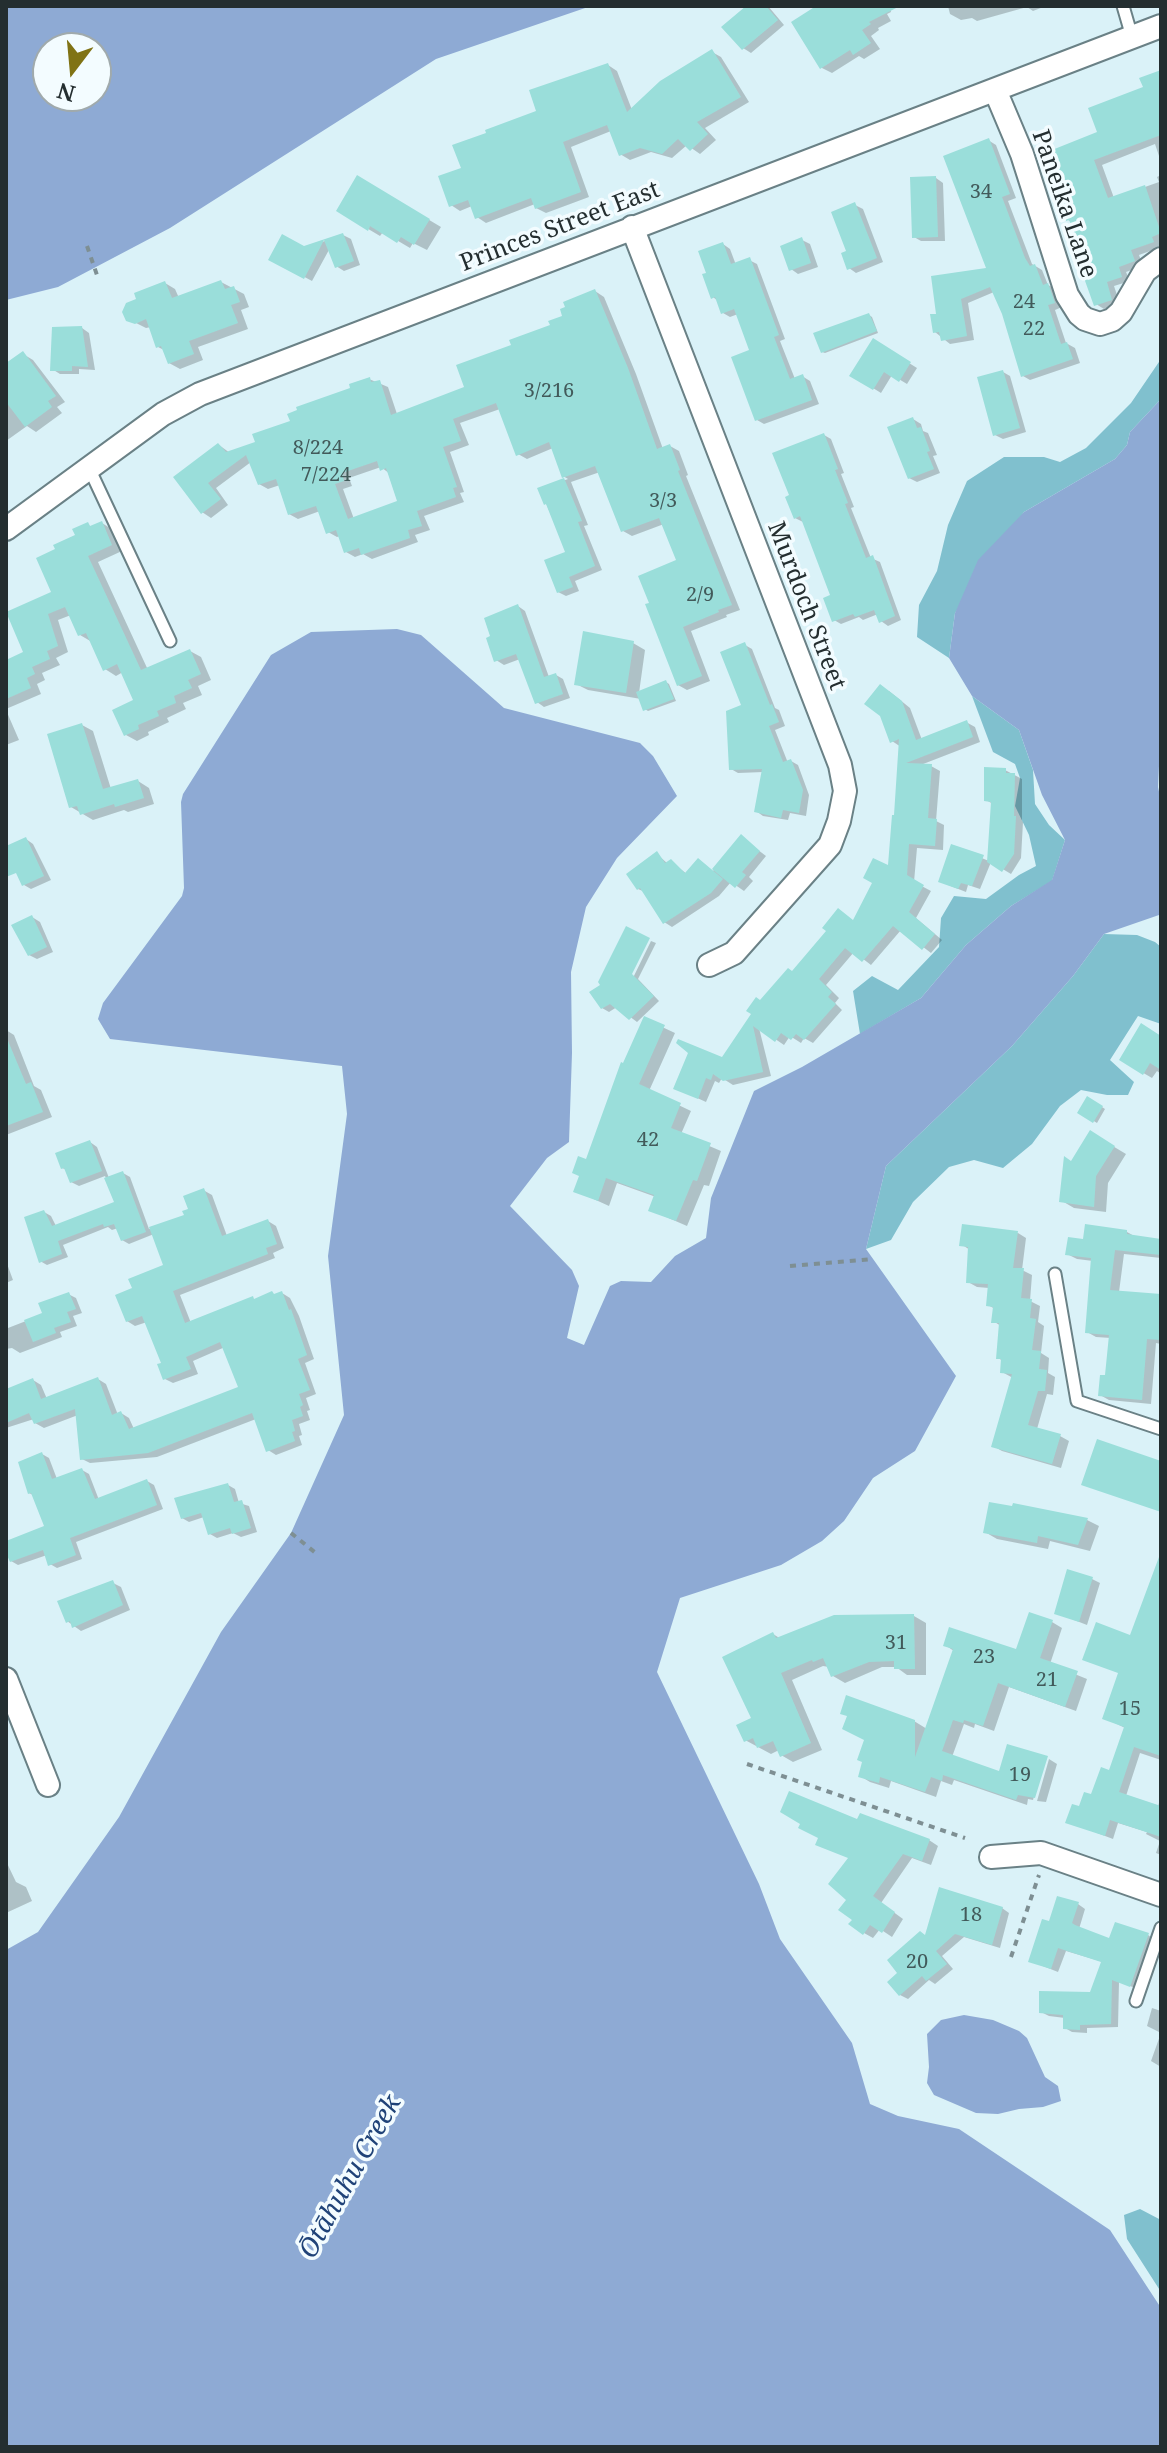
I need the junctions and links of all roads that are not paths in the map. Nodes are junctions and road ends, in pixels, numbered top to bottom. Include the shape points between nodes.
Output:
1 (1123, 6) edge
2 (1161, 26) edge
3 (1132, 37) junction
4 (995, 90) junction
5 (632, 227) junction
6 (1161, 259) edge
7 (89, 468) junction
8 (6, 529) edge
9 (170, 641) dead end
10 (709, 965) dead end
11 (1055, 1274) dead end
12 (1161, 1429) edge
13 (6, 1679) edge
14 (48, 1785) dead end
15 (991, 1857) dead end
16 (1161, 1895) edge
17 (1161, 1928) edge
18 (1136, 2001) dead end

1 - 3 lane
2 - 3 street, Princes Street East
3 - 4 street, Princes Street East
4 - 5 street, Princes Street East
4 - 6 street, Paneika Lane via 1022,154 1067,295 1079,314 1100,324 1112,320 1145,271
5 - 7 street, Princes Street East via 200,394
5 - 10 street, Murdoch Street via 840,765 845,791 830,845 734,953
7 - 8 street, Princes Street East
7 - 9 lane
11 - 12 lane via 1077,1401
13 - 14 street
15 - 16 street via 1041,1853
17 - 18 lane

